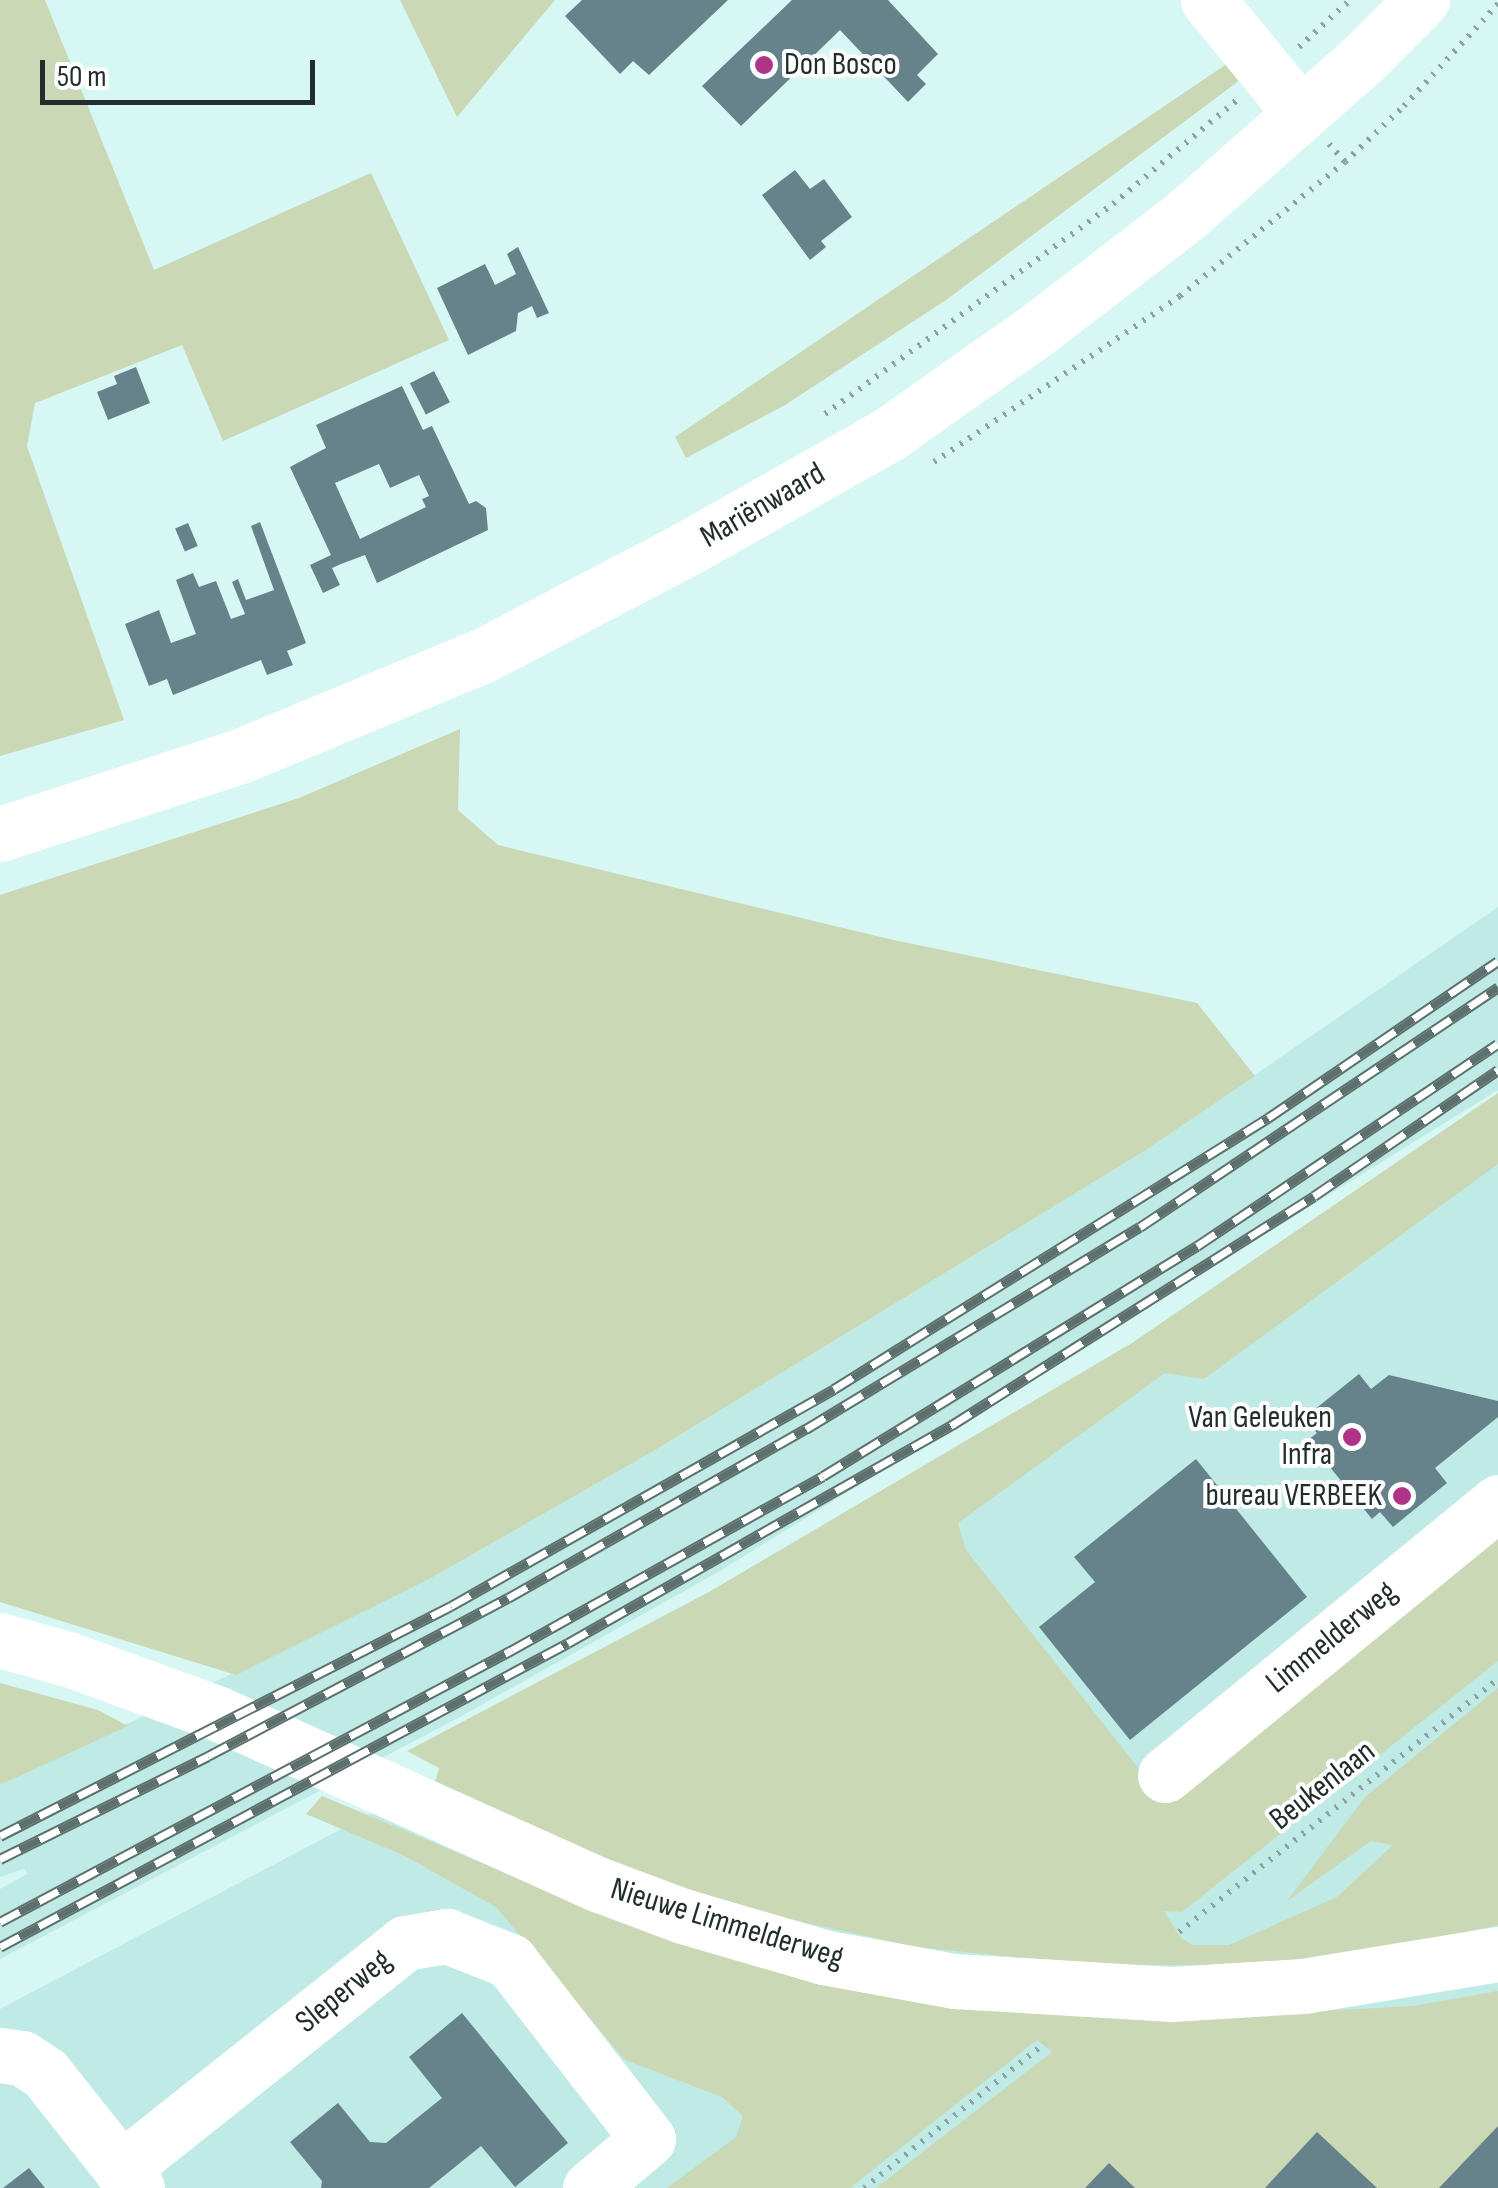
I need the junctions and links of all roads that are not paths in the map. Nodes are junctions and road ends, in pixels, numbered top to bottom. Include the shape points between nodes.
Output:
1 (1208, 0) edge
2 (1422, 0) edge
3 (1284, 93) junction
4 (0, 834) edge
5 (1498, 1502) edge
6 (0, 1640) edge
7 (1166, 1775) dead end
8 (1498, 1954) edge
9 (0, 2055) edge
10 (129, 2179) edge
11 (590, 2188) edge

1 - 3 street
2 - 3 street, Mariënwaard
3 - 4 street, Mariënwaard via 1186,215 888,434 758,510 588,603 368,706 99,806
5 - 7 street, Limmelderweg
6 - 8 street, Nieuwe Limmelderweg via 155,1688 600,1886 823,1957 954,1981 1172,1994 1303,1986
9 - 10 street via 22,2058 45,2074
10 - 11 street, Sleperweg via 406,1943 446,1936 510,1961 648,2140

